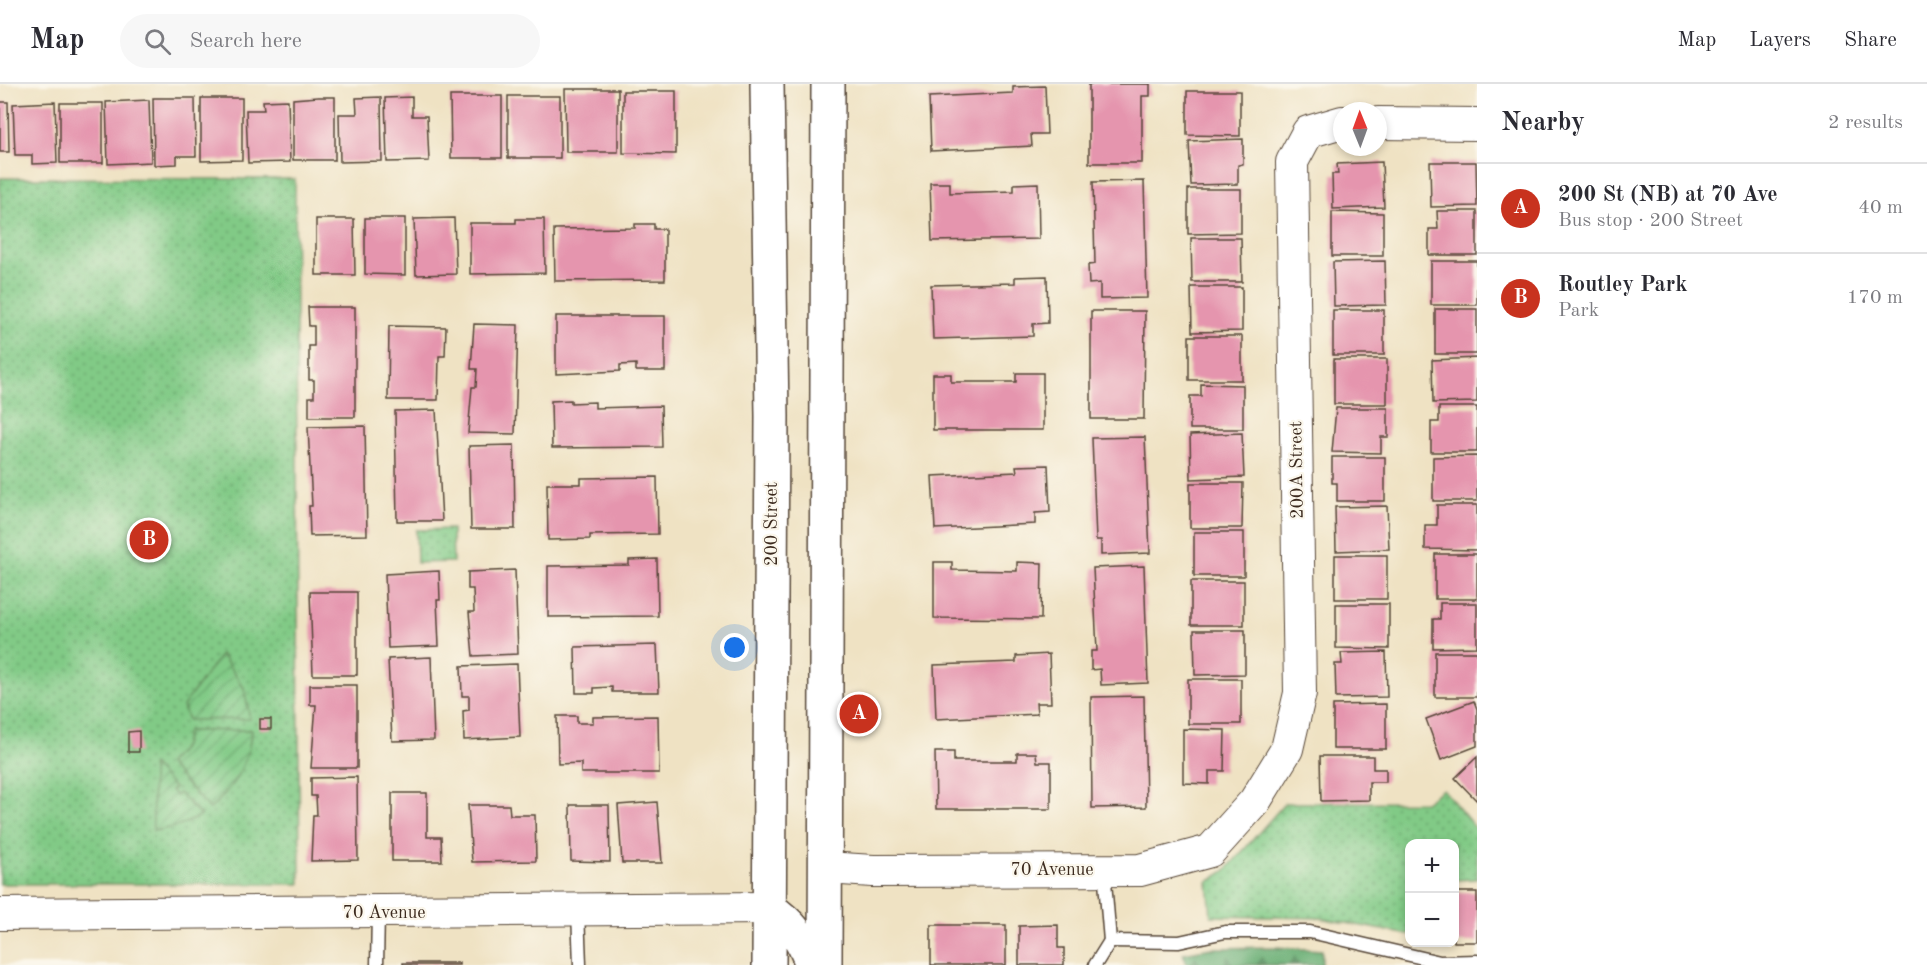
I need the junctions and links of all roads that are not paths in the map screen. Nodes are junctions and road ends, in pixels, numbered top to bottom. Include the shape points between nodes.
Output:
1 (767, 84) edge
2 (828, 84) edge
3 (1387, 123) edge
4 (1477, 124) edge
5 (1333, 125) edge
6 (1255, 801) joint
7 (826, 868) junction
8 (1103, 869) junction
9 (769, 908) junction
10 (578, 910) junction
11 (378, 912) junction
12 (0, 914) edge
13 (1110, 941) junction
14 (1477, 962) edge
15 (1440, 963) edge
16 (377, 965) edge
17 (580, 965) edge
18 (769, 965) edge
19 (812, 965) edge
20 (825, 965) edge
21 (1095, 965) edge

1 - 9 main road, 200 Street via 772,416
2 - 7 main road
3 - 4 street
5 - 6 street, 200A Street via 1308,132 1292,162 1300,693 1287,749
6 - 8 street, 70 Avenue via 1210,851 1140,870
7 - 8 street, 70 Avenue
7 - 20 main road
8 - 13 lane
9 - 10 street, 70 Avenue
9 - 18 main road, 200 Street
9 - 19 main road via 789,922
10 - 11 street, 70 Avenue
10 - 17 lane
11 - 12 street, 70 Avenue
11 - 16 lane
13 - 15 lane via 1179,942 1225,932 1310,932
13 - 21 lane
14 - 15 lane

